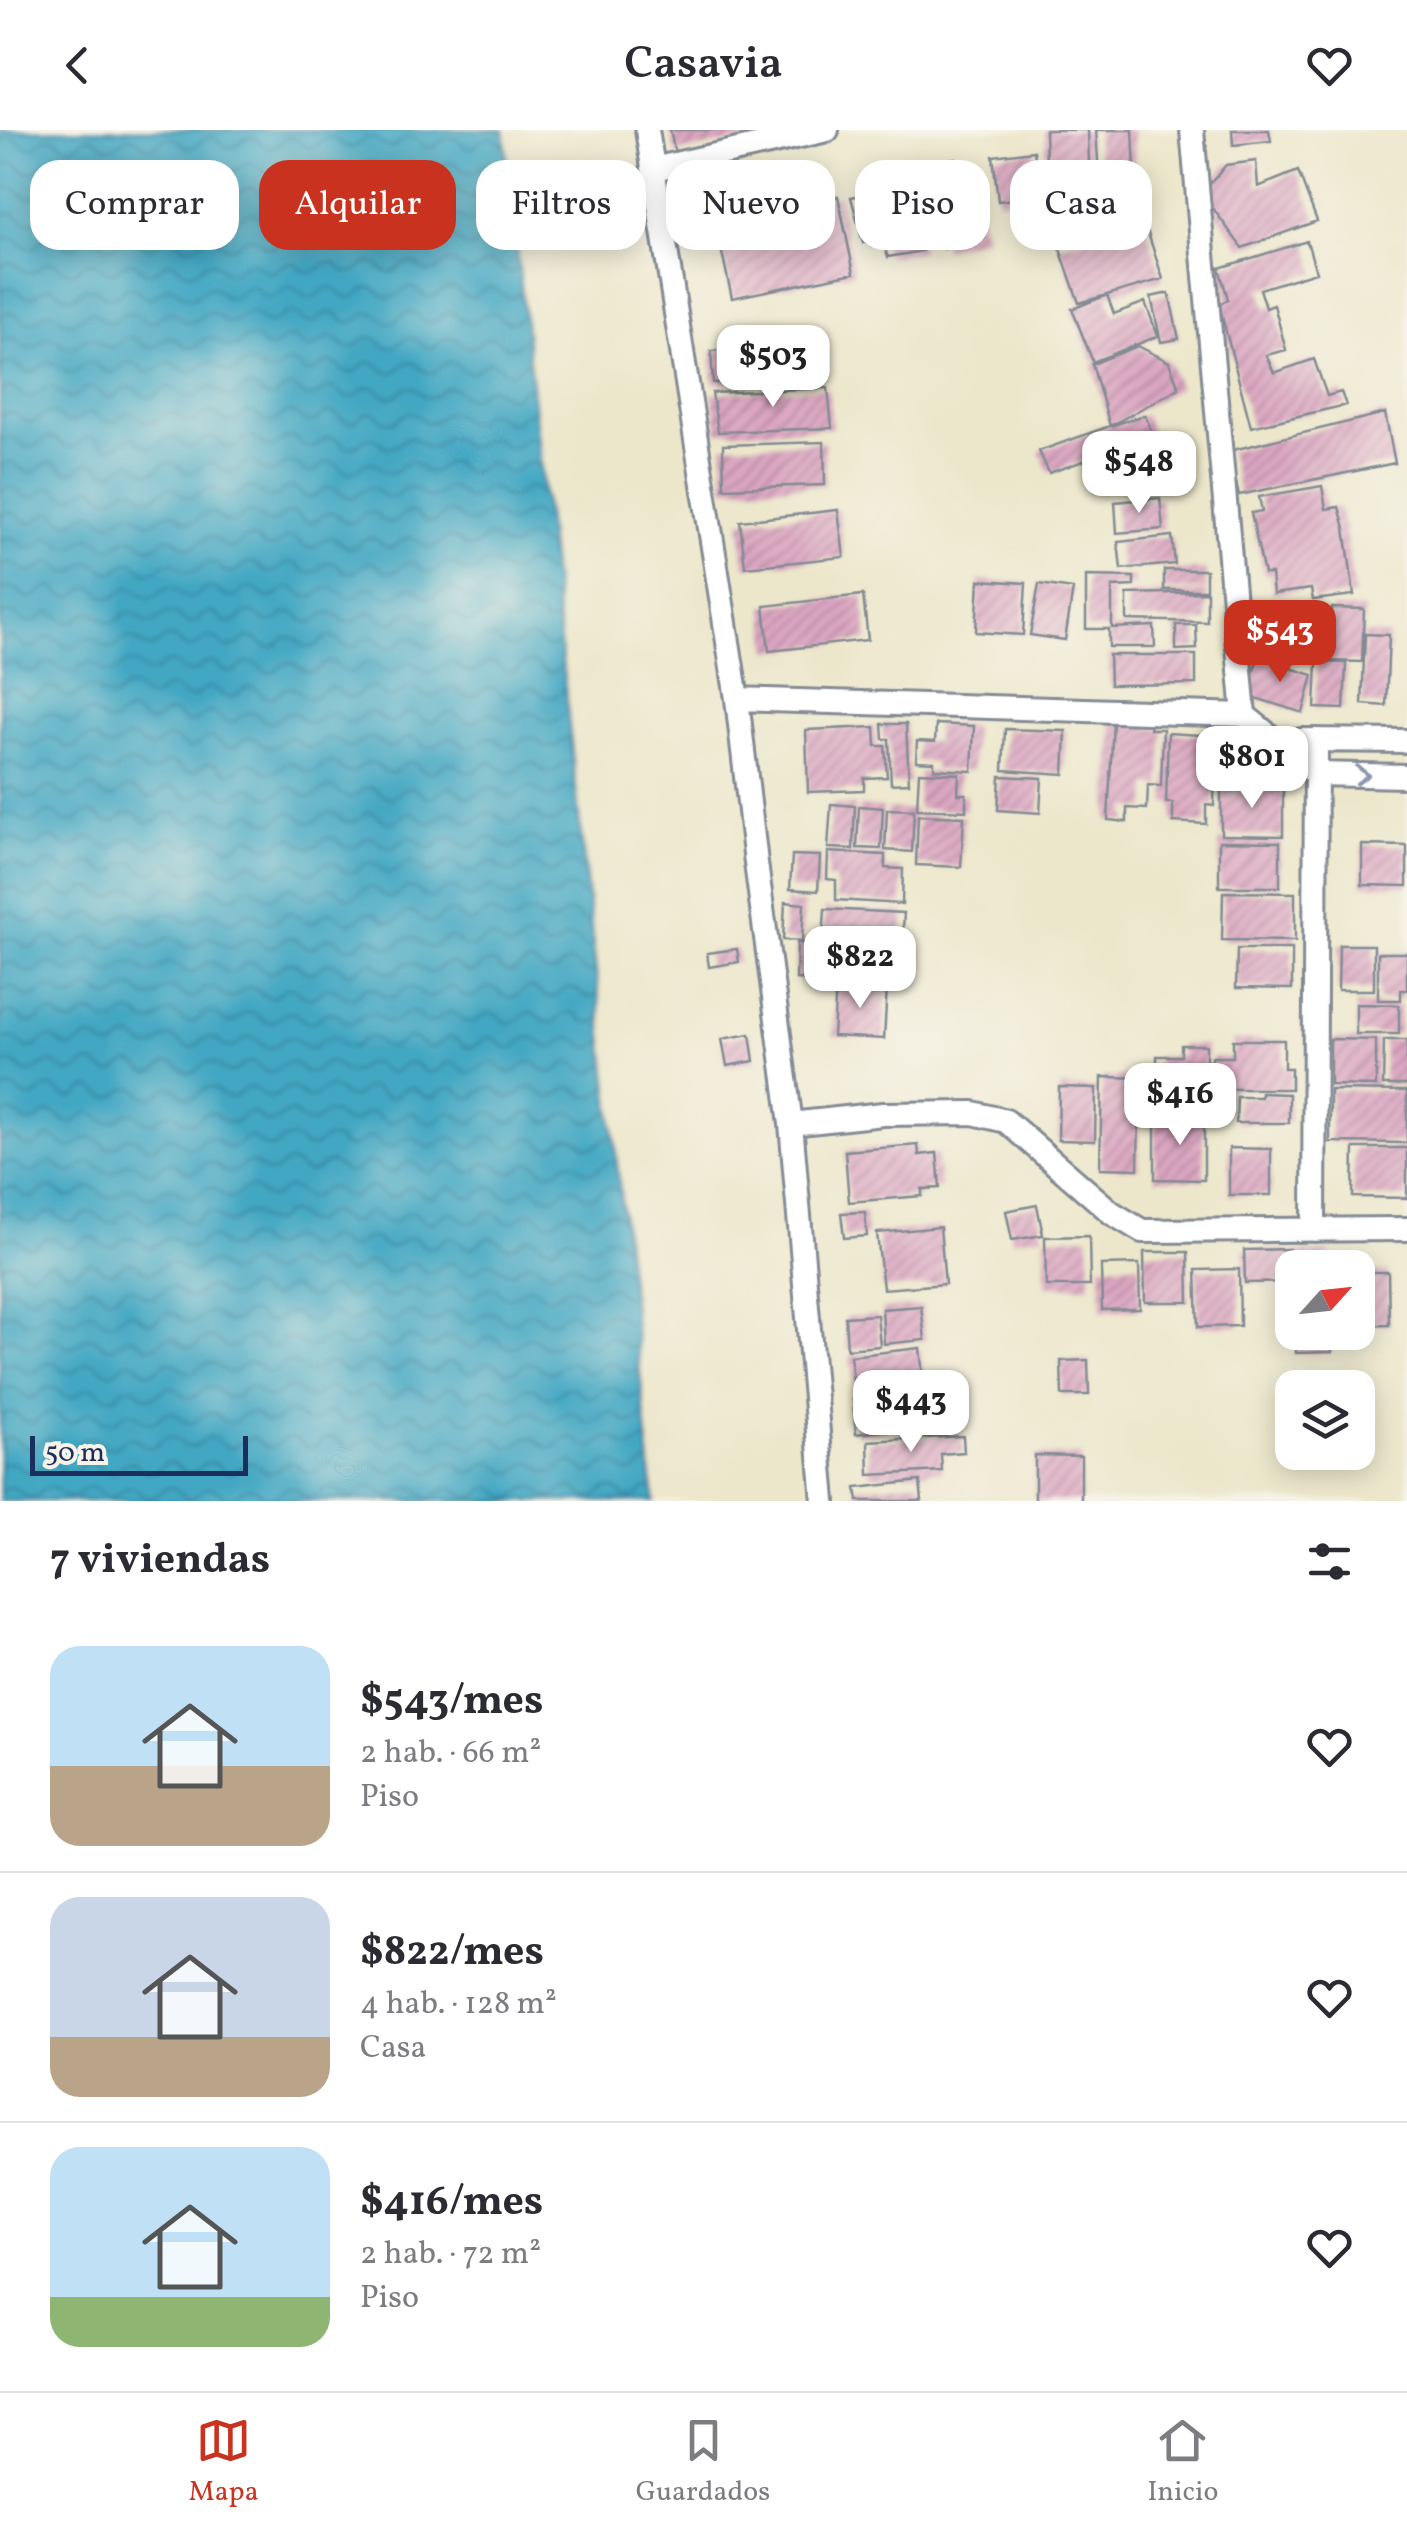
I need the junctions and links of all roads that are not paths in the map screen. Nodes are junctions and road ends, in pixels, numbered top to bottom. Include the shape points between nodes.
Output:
1 (647, 130) edge
2 (827, 130) edge
3 (1192, 130) edge
4 (652, 170) junction
5 (736, 699) junction
6 (1244, 715) junction
7 (1278, 740) junction
8 (1316, 740) junction
9 (1407, 741) edge
10 (1316, 774) junction
11 (1407, 776) edge
12 (791, 1124) junction
13 (1407, 1229) edge
14 (1314, 1230) junction
15 (824, 1501) edge

1 - 4 street
2 - 4 street
3 - 6 street
4 - 5 street
5 - 6 street
5 - 12 street
6 - 7 street
7 - 8 street
7 - 10 street
8 - 9 street
8 - 10 street
10 -> 11 street
10 - 14 street
12 - 14 street via 973,1113 1006,1121 1142,1231
12 - 15 street
13 - 14 street

